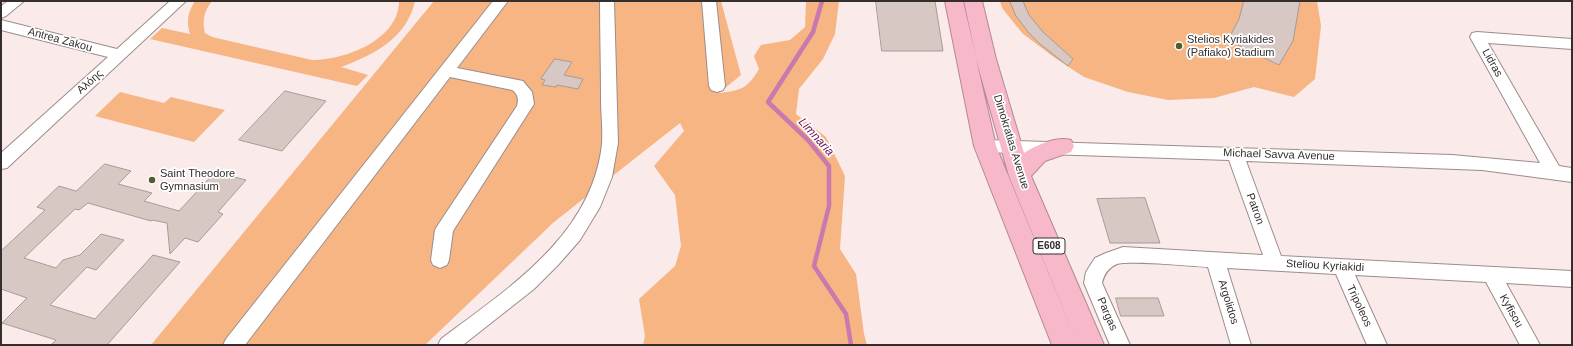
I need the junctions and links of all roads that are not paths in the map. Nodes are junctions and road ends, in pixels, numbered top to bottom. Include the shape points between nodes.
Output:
1 (17, 1) edge
2 (178, 1) edge
3 (501, 1) edge
4 (607, 1) edge
5 (709, 1) edge
6 (954, 1) edge
7 (973, 1) edge
8 (1, 13) edge
9 (1, 25) edge
10 (1572, 44) edge
11 (120, 56) junction
12 (447, 70) junction
13 (716, 86) dead end
14 (985, 146) junction
15 (1011, 146) junction
16 (1063, 146) junction
17 (1235, 154) junction
18 (1, 163) edge
19 (1553, 171) junction
20 (1572, 175) edge
21 (1020, 176) junction
22 (440, 260) dead end
23 (1215, 260) junction
24 (1275, 264) junction
25 (1342, 267) junction
26 (1492, 276) junction
27 (1572, 279) edge
28 (1093, 283) joint
29 (233, 345) edge
30 (448, 345) edge
31 (1065, 345) edge
32 (1091, 345) edge
33 (1120, 345) edge
34 (1241, 345) edge
35 (1377, 345) edge
36 (1530, 345) edge

1 - 8 street
2 - 11 street, Αλόης
3 - 12 street
4 - 30 street via 610,143 609,158 599,191 588,214 549,264
5 - 13 street
6 - 14 highway, Dimokratias Avenue / E608
7 - 15 highway, Dimokratias Avenue / E608 via 986,59
9 - 11 street, Antrea Zakou
10 - 19 street, Lidras via 1477,37
11 - 18 street, Αλόης
12 - 22 street via 517,85 525,92 527,99 525,107 444,230
12 - 29 street
14 - 15 street, Michael Savva Avenue
14 - 31 highway, Dimokratias Avenue / E608
15 - 16 street, Michael Savva Avenue
15 - 21 highway, Dimokratias Avenue / E608
16 - 17 street, Michael Savva Avenue
16 - 21 highway via 1032,158
17 - 19 street, Michael Savva Avenue via 1471,162
17 - 24 street, Patron
19 - 20 street, Michael Savva Avenue
21 - 32 highway, Dimokratias Avenue / E608
23 - 24 street, Steliou Kyriakidi
23 - 28 street, Steliou Kyriakidi via 1123,255 1102,264 1095,272
23 - 34 street, Argolidos
24 - 25 street, Steliou Kyriakidi
25 - 26 street, Steliou Kyriakidi
25 - 35 street, Tripoleos
26 - 27 street, Steliou Kyriakidi
26 - 36 street, Kyfisou
28 - 33 street, Pargas

